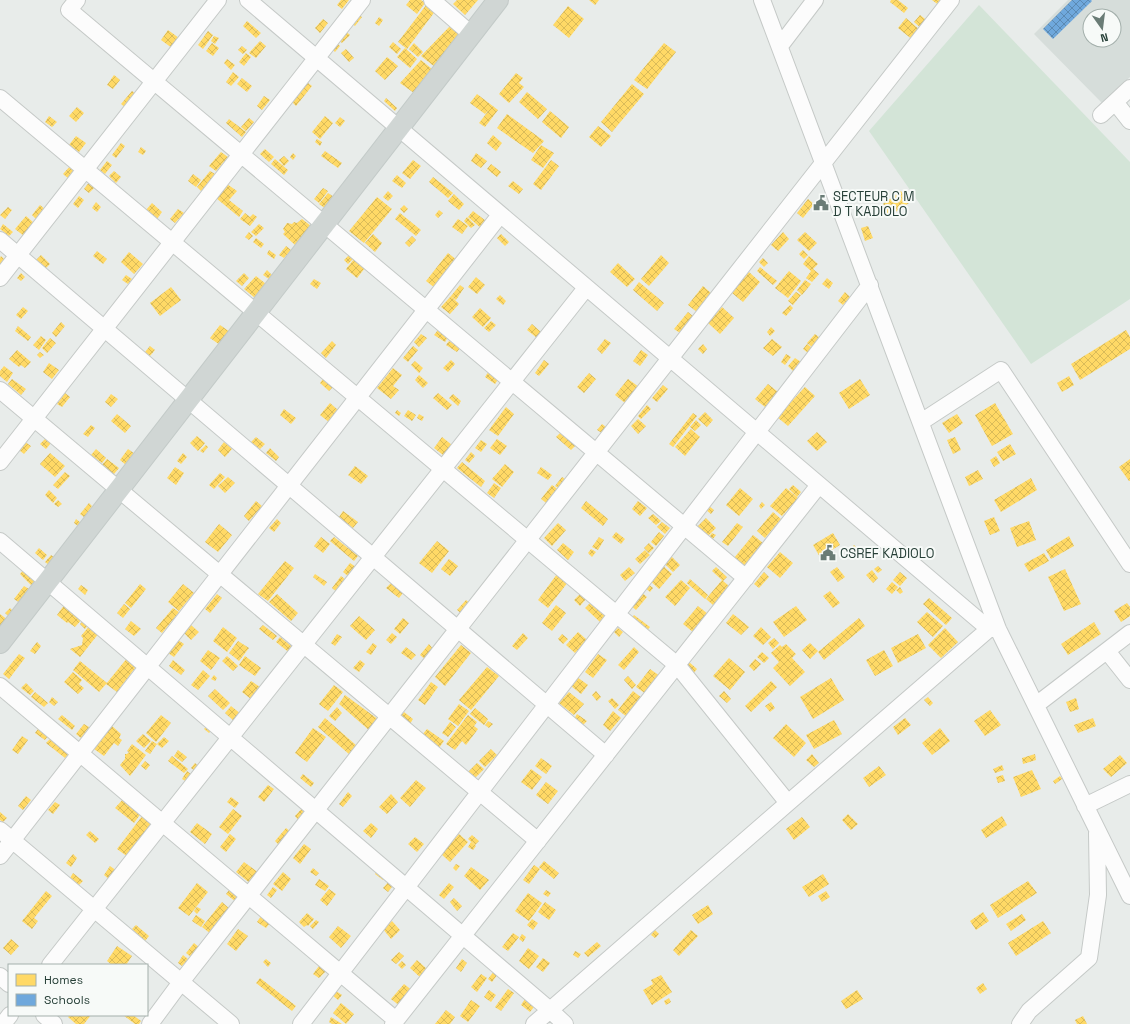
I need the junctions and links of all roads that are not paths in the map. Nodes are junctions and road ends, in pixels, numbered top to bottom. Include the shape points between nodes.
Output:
1 (78, 0) edge
2 (218, 0) edge
3 (248, 0) edge
4 (362, 0) edge
5 (432, 0) edge
6 (498, 0) edge
7 (762, 0) edge
8 (815, 0) edge
9 (951, 0) edge
10 (471, 34) junction
11 (780, 46) junction
12 (317, 58) junction
13 (154, 82) junction
14 (1130, 88) edge
15 (0, 98) edge
16 (1115, 102) junction
17 (1102, 115) dead end
18 (1130, 121) edge
19 (398, 128) junction
20 (241, 154) junction
21 (823, 162) junction
22 (85, 170) junction
23 (500, 214) junction
24 (324, 224) junction
25 (0, 240) edge
26 (172, 242) junction
27 (18, 255) junction
28 (0, 278) edge
29 (870, 286) junction
30 (586, 288) junction
31 (426, 310) junction
32 (256, 312) junction
33 (105, 329) junction
34 (670, 358) junction
35 (512, 382) junction
36 (0, 390) edge
37 (358, 398) junction
38 (188, 400) junction
39 (34, 418) junction
40 (921, 422) junction
41 (757, 432) junction
42 (596, 452) junction
43 (0, 462) edge
44 (443, 469) junction
45 (819, 485) junction
46 (289, 486) junction
47 (119, 490) junction
48 (684, 526) junction
49 (528, 540) junction
50 (0, 541) edge
51 (373, 557) junction
52 (1130, 564) edge
53 (220, 574) junction
54 (746, 578) junction
55 (48, 581) junction
56 (617, 614) junction
57 (458, 629) junction
58 (994, 629) junction
59 (1130, 633) edge
60 (0, 643) edge
61 (304, 644) junction
62 (1107, 650) junction
63 (677, 665) junction
64 (148, 667) junction
65 (1130, 680) edge
66 (0, 686) edge
67 (547, 705) junction
68 (1036, 705) junction
69 (389, 716) junction
70 (230, 737) junction
71 (80, 753) junction
72 (606, 755) junction
73 (1130, 784) edge
74 (480, 792) junction
75 (788, 803) junction
76 (1085, 806) junction
77 (316, 810) junction
78 (163, 823) junction
79 (0, 830) edge
80 (1097, 830) junction
81 (12, 840) junction
82 (538, 841) junction
83 (0, 856) edge
84 (406, 887) junction
85 (249, 896) junction
86 (1130, 896) edge
87 (94, 909) junction
88 (463, 936) junction
89 (51, 964) edge
90 (340, 973) junction
91 (0, 976) edge
92 (181, 982) junction
93 (8, 983) edge
94 (550, 1010) junction
95 (9, 1016) edge
96 (45, 1016) edge
97 (395, 1022) edge
98 (3, 1024) edge
99 (54, 1024) edge
100 (150, 1024) edge
101 (231, 1024) edge
102 (301, 1024) edge
103 (534, 1024) edge
104 (565, 1024) edge
105 (1020, 1024) edge

1 - 13 street via 69,10
2 - 13 street
3 - 12 street
4 - 12 street
5 - 10 street
6 - 10 main road
7 - 11 street
8 - 11 street
9 - 21 street
10 - 19 main road
11 - 21 street
12 - 19 street
12 - 20 street
13 - 20 street
13 - 22 street
14 - 16 street
15 - 22 street
16 - 17 street
16 - 18 street
19 - 23 street
19 - 24 main road
20 - 24 street
20 - 26 street
21 - 29 street
21 - 34 street
22 - 26 street
22 - 27 street
23 - 30 street
23 - 31 street
24 - 31 street
24 - 32 main road
25 - 27 street
26 - 32 street
26 - 33 street
27 - 28 street
27 - 33 street
29 - 40 street
29 - 41 street
30 - 34 street
30 - 35 street
31 - 35 street
31 - 37 street
32 - 37 street
32 - 38 main road
33 - 38 street
33 - 39 street
34 - 41 street
34 - 42 street
35 - 42 street
35 - 44 street
36 - 39 street
37 - 44 street
37 - 46 street
38 - 46 street
38 - 47 main road
39 - 43 street
39 - 47 street
40 - 52 street via 1001,370
40 - 58 street
41 - 45 street
41 - 48 street
42 - 48 street
42 - 49 street
44 - 49 street
44 - 51 street
45 - 54 street
45 - 58 street
46 - 51 street
46 - 53 street
47 - 53 street
47 - 55 main road
48 - 54 street
48 - 56 street
49 - 56 street
49 - 57 street
50 - 55 street
51 - 57 street
51 - 61 street
53 - 61 street
53 - 64 street
54 - 63 street
55 - 60 main road
55 - 64 street
56 - 63 street
56 - 67 street
57 - 67 street
57 - 69 street
58 - 68 street
58 - 75 street
59 - 62 street
61 - 69 street
61 - 70 street
62 - 65 street
62 - 68 street
63 - 72 street
63 - 75 street
64 - 70 street
64 - 71 street
66 - 71 street
67 - 72 street
67 - 74 street
68 - 76 street
69 - 74 street
69 - 77 street
70 - 77 street
70 - 78 street
71 - 78 street
71 - 81 street
72 - 82 street
73 - 76 street
74 - 82 street
74 - 84 street
75 - 94 street
76 - 80 street
77 - 84 street
77 - 85 street
78 - 85 street
78 - 87 street
79 - 81 street
80 - 86 street
80 - 105 street via 1098,895 1089,958 1029,1011
81 - 83 street
81 - 87 street
82 - 88 street
84 - 88 street
84 - 90 street
85 - 90 street
85 - 92 street
87 - 89 street
87 - 92 street
88 - 94 street
88 - 97 street
90 - 97 street
90 - 102 street
91 - 93 street
92 - 100 street
92 - 101 street
94 - 103 street
94 - 104 street
95 - 98 street
96 - 99 street

